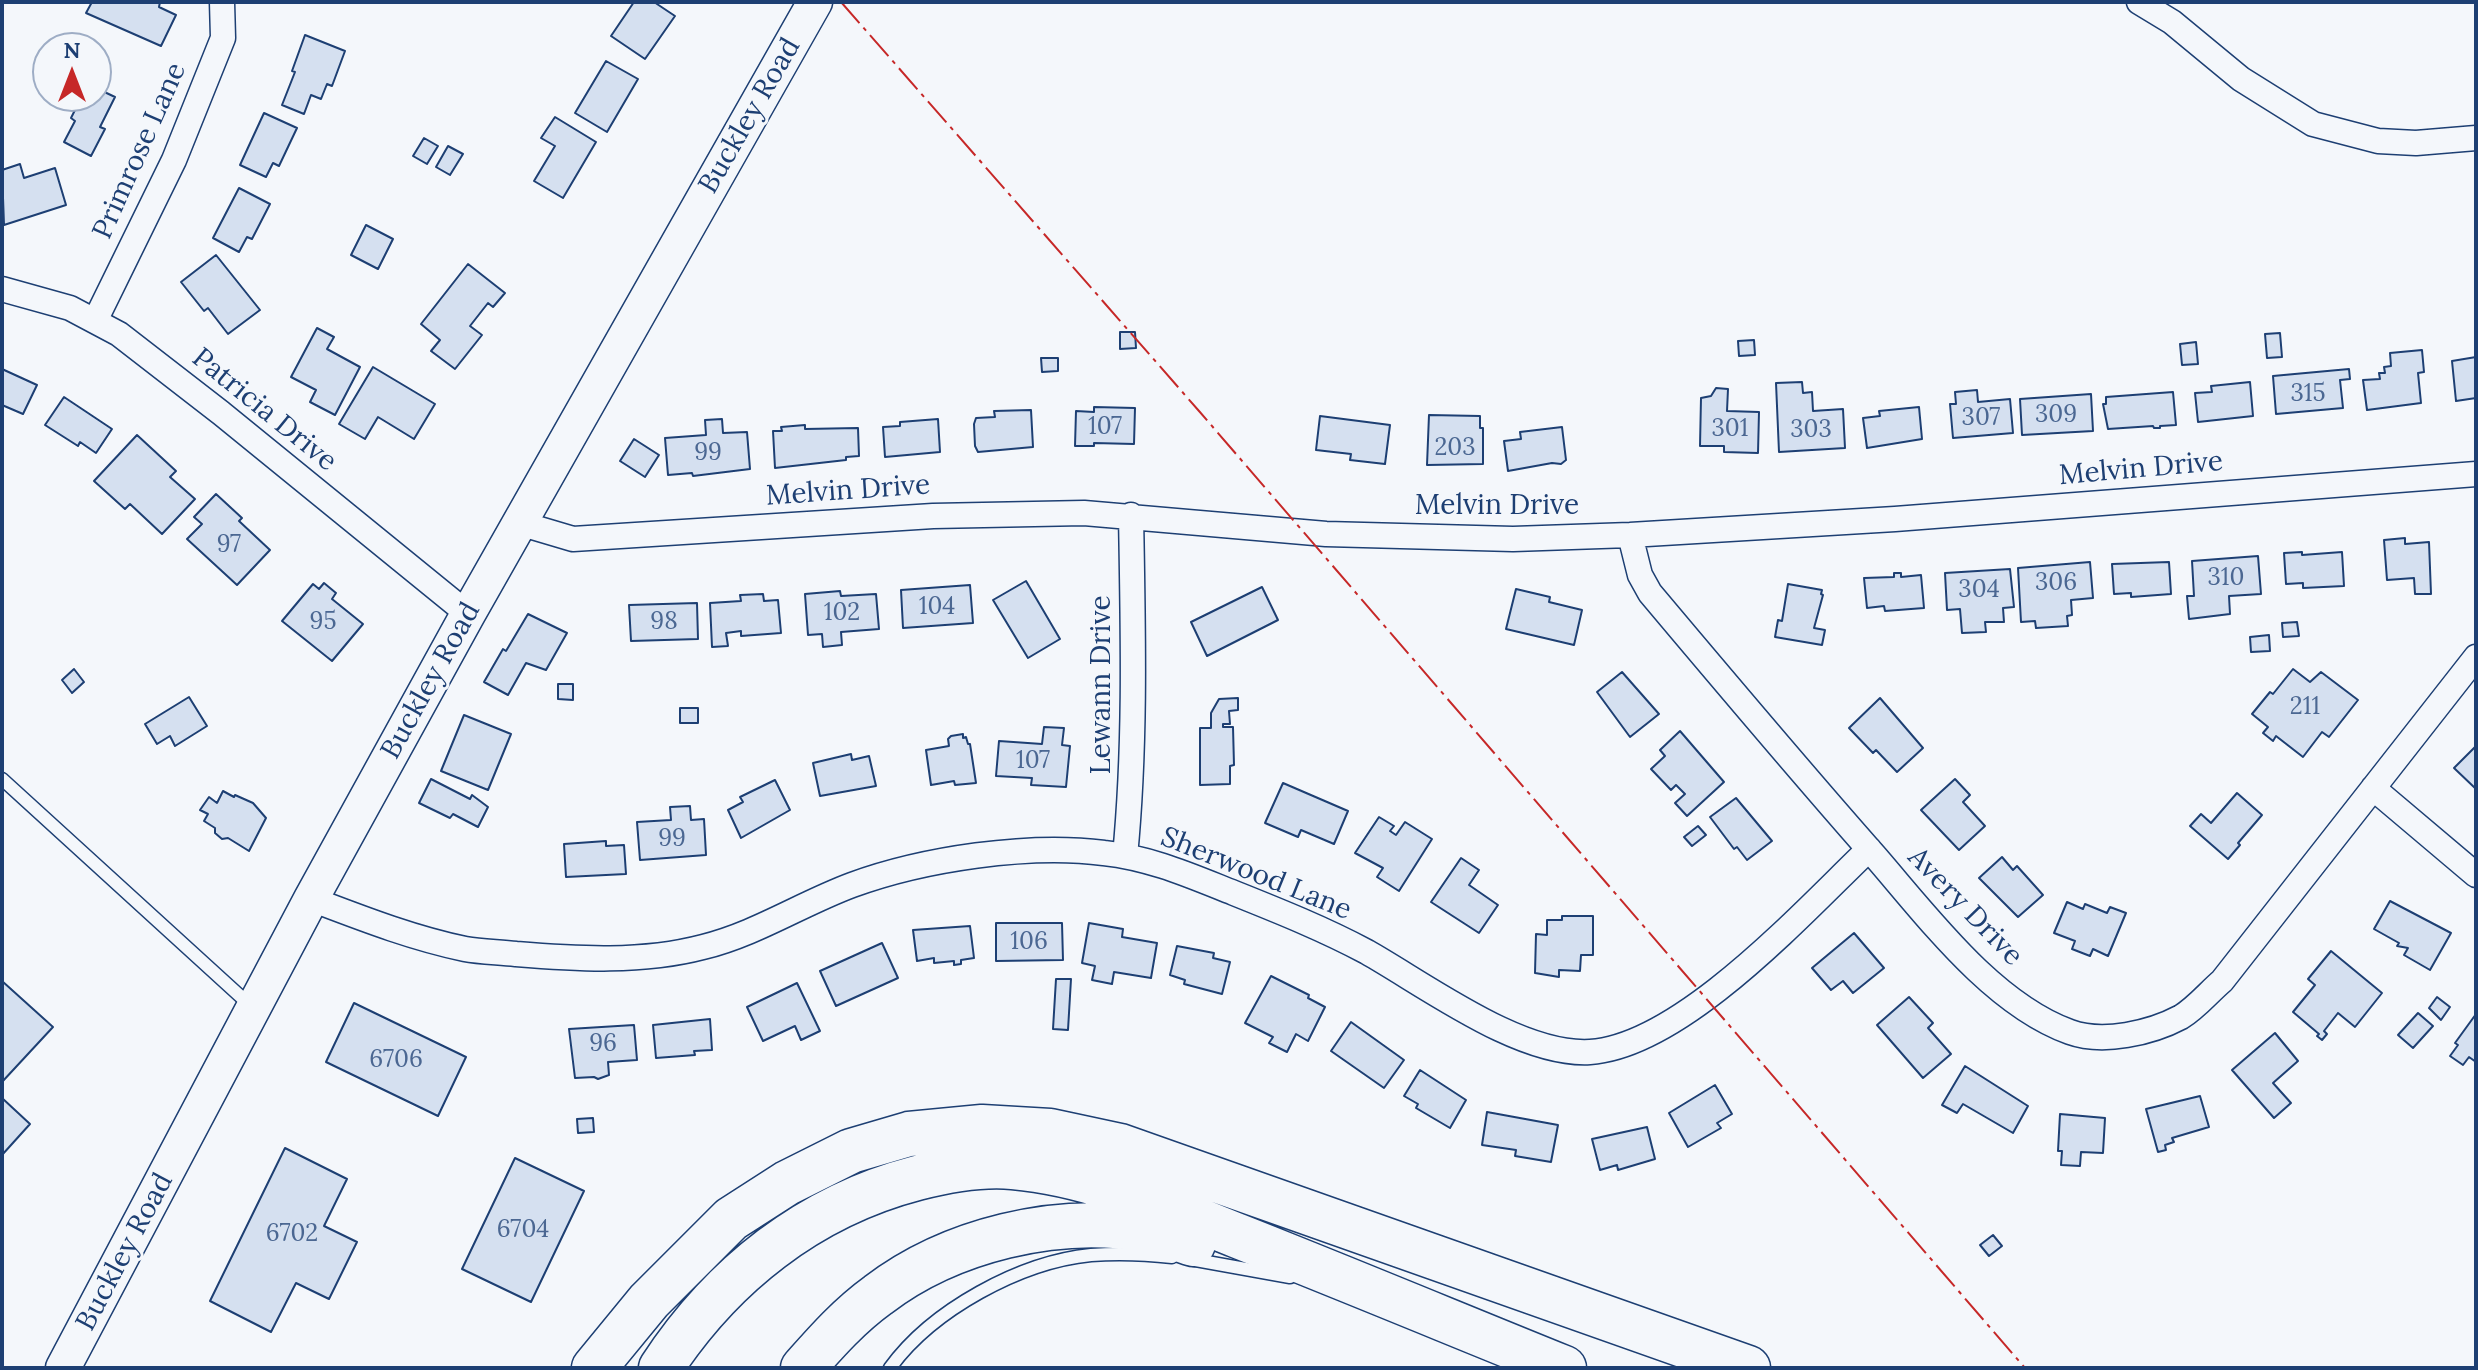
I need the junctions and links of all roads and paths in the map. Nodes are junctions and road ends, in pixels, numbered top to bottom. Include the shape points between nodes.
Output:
1 (222, 2) edge
2 (815, 2) edge
3 (2139, 2) edge
4 (2476, 138) edge
5 (2, 289) edge
6 (95, 321) junction
7 (2476, 474) edge
8 (1131, 515) junction
9 (519, 523) junction
10 (1630, 535) junction
11 (468, 614) junction
12 (2476, 657) edge
13 (2, 779) edge
14 (2373, 788) junction
15 (1869, 849) junction
16 (1125, 856) junction
17 (2476, 875) edge
18 (311, 899) junction
19 (253, 1008) junction
20 (690, 1261) junction
21 (1315, 1282) junction
22 (1413, 1304) junction
23 (63, 1368) edge
24 (594, 1368) edge
25 (623, 1368) edge
26 (661, 1368) edge
27 (803, 1368) edge
28 (890, 1368) edge
29 (1564, 1368) edge
30 (1748, 1368) edge

1 - 6 street, Primrose Lane via 223,38 174,160
2 - 9 street, Buckley Road
3 - 4 street via 2241,79 2313,124 2378,141
5 - 6 street, Patricia Drive via 70,308
6 - 11 street, Patricia Drive via 221,413
7 - 10 street, Melvin Drive
8 - 9 street, Melvin Drive via 933,516 573,539
8 - 10 street, Melvin Drive via 1326,534 1513,539
8 - 16 street, Lewann Drive via 1132,764
9 - 11 street, Buckley Road
10 - 15 street, Avery Drive via 1650,593
11 - 18 street, Buckley Road
12 - 14 street, Avery Drive
13 - 19 lane
14 - 15 street, Avery Drive via 2222,981 2183,1016 2144,1032 2071,1032 2026,1010 1967,961
14 - 17 street
15 - 16 street, Sherwood Lane via 1711,995 1645,1038 1585,1052 1541,1046 1292,916 1156,862
16 - 18 street, Sherwood Lane via 1013,852 913,866 850,886 704,947 576,959 468,950
18 - 19 street, Buckley Road
19 - 23 street, Buckley Road
20 - 24 highway
20 - 25 highway
20 - 30 highway via 731,1219 851,1151 909,1134 982,1127 1050,1131 1120,1146
21 - 22 highway
21 - 27 highway via 1147,1230 1073,1224 1018,1231 939,1259 880,1293 838,1328
21 - 28 lane via 1206,1261 1089,1255 1029,1270 976,1294 930,1326
22 - 26 highway via 1125,1191 1011,1166 951,1169 877,1188 804,1225 741,1273
22 - 29 highway

